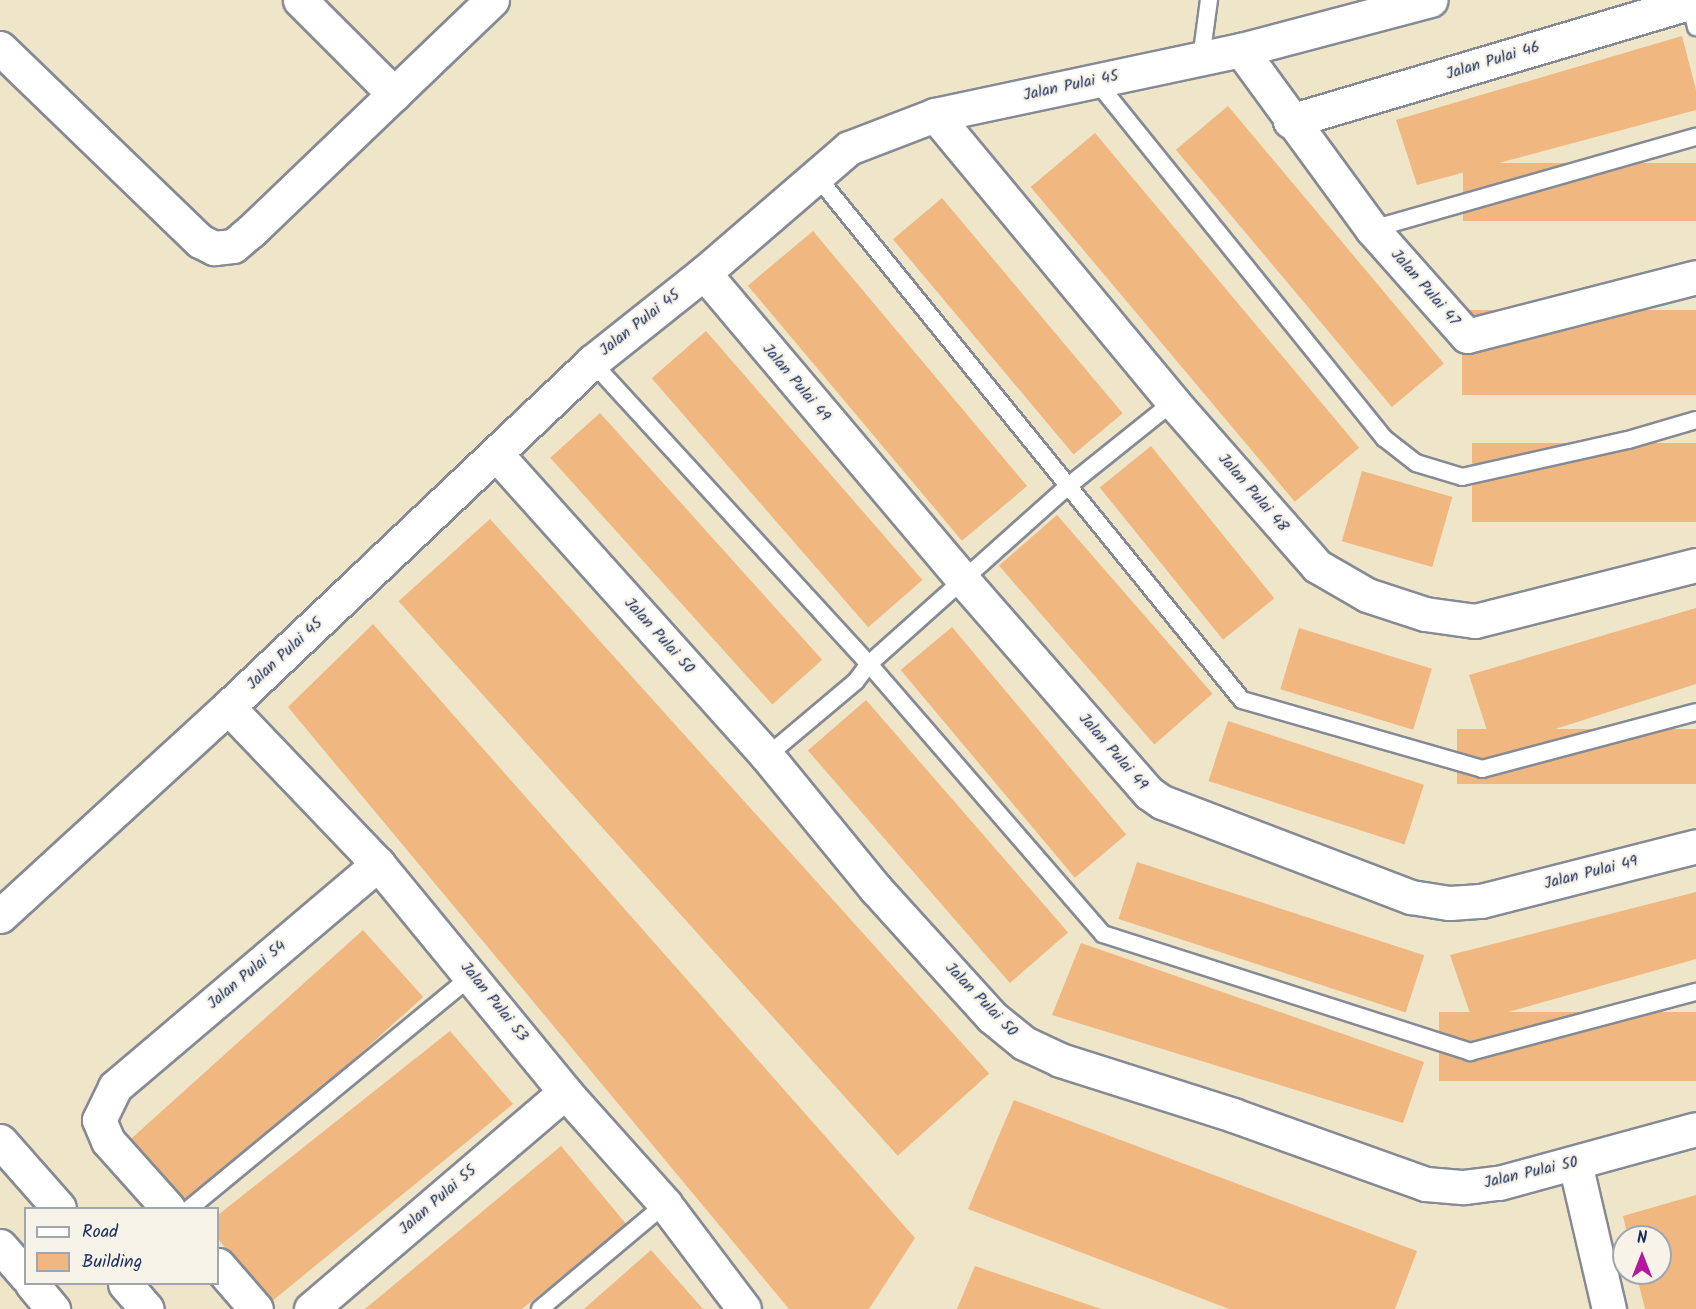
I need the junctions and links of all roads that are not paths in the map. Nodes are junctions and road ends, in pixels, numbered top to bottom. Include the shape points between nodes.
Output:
1 (300, 0) edge
2 (492, 0) edge
3 (1209, 0) edge
4 (1430, 0) edge
5 (1694, 10) edge
6 (0, 48) edge
7 (1241, 50) junction
8 (1201, 59) junction
9 (1096, 81) junction
10 (394, 94) junction
11 (935, 115) junction
12 (1290, 121) junction
13 (1696, 137) edge
14 (815, 174) junction
15 (1372, 229) junction
16 (704, 273) junction
17 (1696, 277) edge
18 (592, 362) junction
19 (1173, 402) junction
20 (1696, 420) edge
21 (497, 455) junction
22 (1067, 487) junction
23 (1696, 565) edge
24 (963, 580) junction
25 (869, 664) junction
26 (228, 707) junction
27 (1696, 712) edge
28 (767, 756) junction
29 (1696, 846) edge
30 (378, 864) junction
31 (0, 915) edge
32 (473, 975) junction
33 (1696, 992) edge
34 (565, 1092) junction
35 (1696, 1129) edge
36 (0, 1141) edge
37 (1575, 1163) junction
38 (665, 1204) junction
39 (57, 1207) edge
40 (166, 1207) edge
41 (192, 1207) edge
42 (0, 1246) edge
43 (219, 1266) edge
44 (24, 1274) edge
45 (33, 1285) edge
46 (125, 1285) edge
47 (53, 1309) edge
48 (147, 1309) edge
49 (256, 1309) edge
50 (311, 1309) edge
51 (540, 1309) edge
52 (744, 1309) edge
53 (1609, 1309) edge

1 - 10 street
2 - 10 street
3 - 8 lane
4 - 7 street, Jalan Pulai 45
5 - 12 street, Jalan Pulai 46
6 - 10 street via 200,241 214,248 233,246 251,231
7 - 8 street, Jalan Pulai 45
7 - 12 street, Jalan Pulai 47
8 - 9 street, Jalan Pulai 45
9 - 11 street, Jalan Pulai 45
9 - 20 lane via 1384,438 1416,463 1462,477
11 - 14 street, Jalan Pulai 45 via 849,148
11 - 19 street, Jalan Pulai 48
12 - 15 street, Jalan Pulai 47
13 - 15 lane
14 - 16 street, Jalan Pulai 45
14 - 22 lane
15 - 17 street, Jalan Pulai 47 via 1467,336
16 - 18 street, Jalan Pulai 45
16 - 24 street, Jalan Pulai 49
18 - 21 street, Jalan Pulai 45
18 - 25 lane
19 - 22 lane
19 - 23 street, Jalan Pulai 48 via 1317,566 1367,596 1425,614 1475,621
21 - 26 street, Jalan Pulai 45
21 - 28 street, Jalan Pulai 50
22 - 24 lane
22 - 27 lane via 1242,700 1482,769
24 - 25 lane
24 - 29 street, Jalan Pulai 49 via 1149,793 1162,802 1411,897 1450,903 1481,901
25 - 28 lane via 856,681
25 - 33 lane via 1103,934 1470,1052
26 - 30 street, Jalan Pulai 53
26 - 31 street, Jalan Pulai 45
28 - 37 street, Jalan Pulai 50 via 875,888 992,1017 1023,1043 1060,1060 1426,1184 1464,1187 1499,1183
30 - 32 street, Jalan Pulai 53
30 - 40 street, Jalan Pulai 54 via 115,1087 99,1120 108,1141
32 - 34 street, Jalan Pulai 53
32 - 41 lane
34 - 38 street, Jalan Pulai 53
34 - 50 street, Jalan Pulai 55
35 - 37 street, Jalan Pulai 50
36 - 39 street
37 - 53 street
38 - 51 lane
38 - 52 street, Jalan Pulai 53
42 - 44 street
43 - 49 street
45 - 47 street
46 - 48 street

